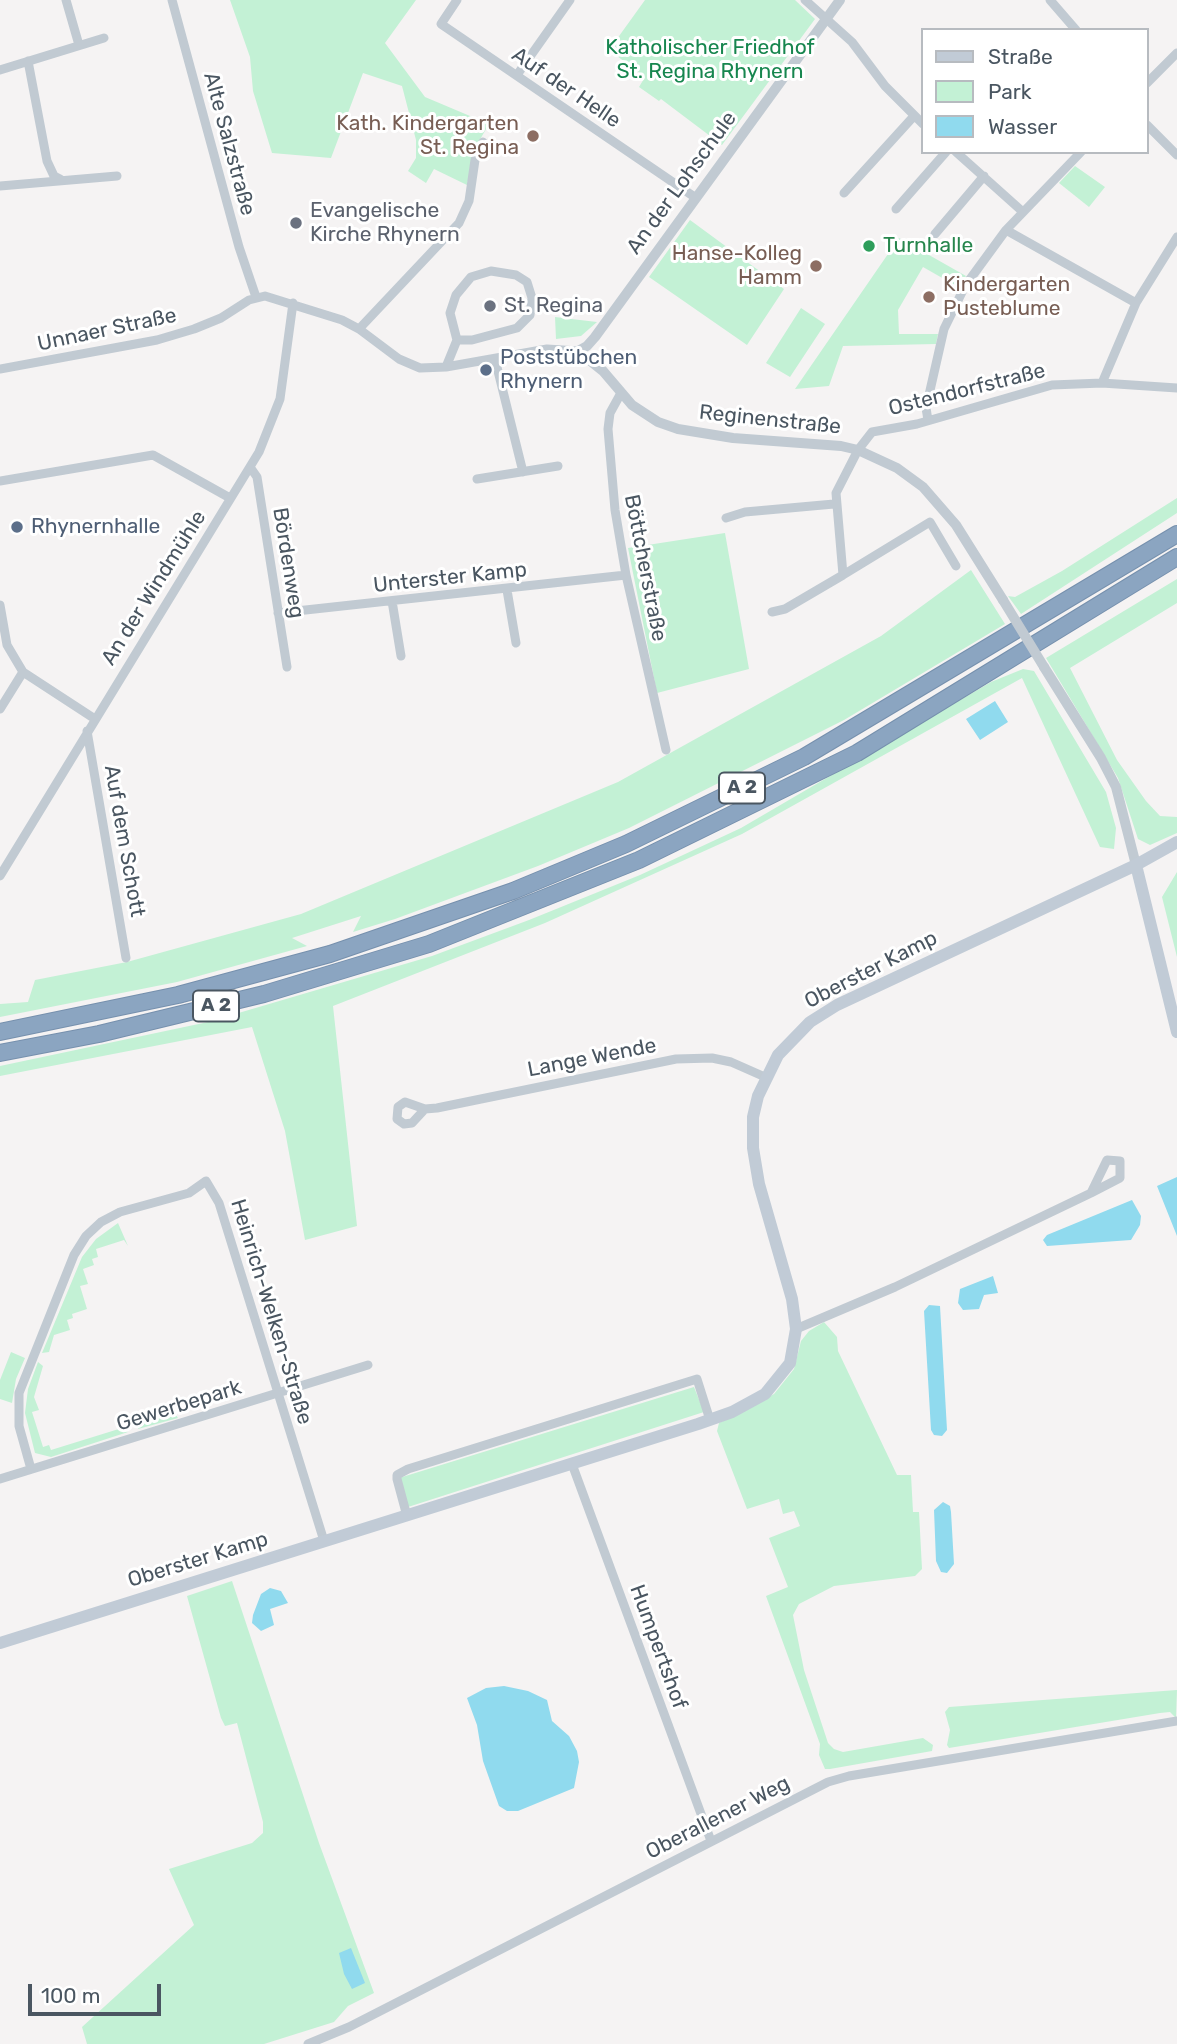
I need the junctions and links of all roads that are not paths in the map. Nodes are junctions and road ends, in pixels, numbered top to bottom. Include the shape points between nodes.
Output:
1 (66, 0) edge
2 (172, 0) edge
3 (457, 0) edge
4 (570, 0) edge
5 (805, 0) edge
6 (841, 0) edge
7 (1050, 0) edge
8 (826, 19) junction
9 (1074, 28) edge
10 (104, 38) dead end
11 (79, 45) junction
12 (1177, 53) edge
13 (28, 61) junction
14 (0, 70) edge
15 (517, 75) junction
16 (1149, 81) edge
17 (914, 116) junction
18 (922, 123) edge
19 (1149, 127) edge
20 (483, 142) dead end
21 (944, 154) edge
22 (958, 154) edge
23 (1079, 154) edge
24 (1177, 155) edge
25 (117, 176) dead end
26 (984, 176) junction
27 (60, 179) junction
28 (0, 186) edge
29 (844, 192) dead end
30 (696, 198) junction
31 (897, 209) dead end
32 (1023, 212) junction
33 (1006, 230) junction
34 (935, 234) dead end
35 (1177, 237) edge
36 (256, 297) junction
37 (293, 303) junction
38 (1136, 303) junction
39 (359, 329) junction
40 (457, 340) junction
41 (578, 351) junction
42 (495, 359) junction
43 (446, 367) junction
44 (0, 369) edge
45 (1102, 383) junction
46 (1177, 388) edge
47 (621, 393) junction
48 (928, 420) junction
49 (858, 450) junction
50 (558, 466) dead end
51 (250, 467) junction
52 (523, 472) junction
53 (477, 479) dead end
54 (0, 481) edge
55 (230, 498) junction
56 (834, 504) junction
57 (726, 518) dead end
58 (1177, 534) edge
59 (1177, 557) edge
60 (956, 566) dead end
61 (626, 575) junction
62 (843, 575) junction
63 (507, 590) junction
64 (392, 601) junction
65 (0, 605) edge
66 (772, 612) dead end
67 (278, 613) junction
68 (516, 643) dead end
69 (401, 656) dead end
70 (286, 667) dead end
71 (23, 672) junction
72 (0, 709) edge
73 (95, 719) junction
74 (87, 731) junction
75 (666, 750) dead end
76 (1177, 842) edge
77 (1136, 865) junction
78 (0, 876) edge
79 (126, 958) dead end
80 (0, 1032) edge
81 (1177, 1032) edge
82 (0, 1053) edge
83 (765, 1077) junction
84 (425, 1109) dead end
85 (1091, 1193) dead end
86 (796, 1329) junction
87 (368, 1365) dead end
88 (278, 1394) junction
89 (710, 1420) junction
90 (572, 1464) junction
91 (31, 1469) junction
92 (0, 1479) edge
93 (407, 1516) junction
94 (324, 1541) junction
95 (0, 1643) edge
96 (1177, 1721) edge
97 (711, 1841) junction
98 (308, 2044) edge

1 - 11 street
2 - 36 street, Alte Salzstraße
3 - 15 street, Auf der Helle via 441,24
4 - 15 street
5 - 8 street
6 - 8 street, An der Lohschule
7 - 9 street
8 - 17 street via 852,42
8 - 30 street, An der Lohschule
10 - 11 street
11 - 13 street
12 - 16 street
13 - 14 street
13 - 27 street via 47,161
15 - 30 street, Auf der Helle
17 - 18 street
17 - 29 street
19 - 24 street
20 - 39 street via 459,223
21 - 31 street
22 - 26 street
23 - 32 street
25 - 27 street
26 - 32 street
26 - 34 street
27 - 28 street
30 - 41 street, An der Lohschule via 595,337
32 - 33 street
33 - 38 street
33 - 48 street via 965,286 944,329 926,408
35 - 38 street
36 - 37 street
36 - 44 street, Unnaer Straße via 221,318 157,340
37 - 39 street
37 - 51 street, An der Windmühle via 279,399
38 - 45 street
39 - 43 street via 409,364 427,369
40 - 40 street via 517,328 532,310 527,282 504,272 471,277 456,295 450,313
40 - 43 street
41 - 42 street via 547,349
41 - 47 street, Reginenstraße
42 - 43 street
42 - 52 street
45 - 46 street, Ostendorfstraße
45 - 48 street, Ostendorfstraße via 1052,385
47 - 49 street, Reginenstraße via 645,415 678,429
47 - 61 street, Böttcherstraße via 610,413 608,457
48 - 49 street, Ostendorfstraße via 872,432
49 - 56 street via 839,484
49 - 77 street, Reginenstraße, bridge via 897,468 937,501 957,525 1101,758 1116,787
50 - 52 street
51 - 55 street, An der Windmühle
51 - 67 street, Bördenweg via 257,477
52 - 53 street
54 - 55 street via 153,454
55 - 73 street, An der Windmühle
56 - 57 street via 745,512
56 - 62 street
58 - 80 highway, A 2 via 816,750 626,844 513,891 330,954 177,995
59 - 82 highway, A 2 via 857,753 626,866 429,944 276,991 163,1020
60 - 62 street via 930,522
61 - 63 street, Unterster Kamp
61 - 75 street, Böttcherstraße
62 - 66 street
63 - 64 street, Unterster Kamp
63 - 68 street
64 - 67 street, Unterster Kamp
64 - 69 street
65 - 71 street via 7,645
67 - 70 street, Bördenweg
71 - 72 street
71 - 73 street
73 - 74 street, An der Windmühle
74 - 78 street, An der Windmühle
74 - 79 street, Auf dem Schott
76 - 77 main road, Oberster Kamp
77 - 81 main road
77 - 83 main road, Oberster Kamp via 837,1005 791,1038
83 - 84 street, Lange Wende via 712,1058 676,1059
83 - 86 main road, Oberster Kamp via 753,1117 753,1149
85 - 86 street
86 - 89 main road, Oberster Kamp via 790,1363 775,1385 751,1402
87 - 88 street, Gewerbepark
88 - 91 street, Gewerbepark
88 - 91 street, Heinrich-Welken-Straße via 219,1203 206,1181 189,1192 101,1222 74,1255 19,1393 19,1426
88 - 94 street, Heinrich-Welken-Straße
89 - 90 main road, Oberster Kamp
89 - 93 street via 697,1380 408,1469 397,1475
90 - 93 main road, Oberster Kamp
90 - 97 street, Humpertshof
91 - 92 street, Gewerbepark
93 - 94 main road, Oberster Kamp
94 - 95 main road, Oberster Kamp
96 - 97 street, Oberallener Weg via 849,1776 823,1784
97 - 98 street, Oberallener Weg

